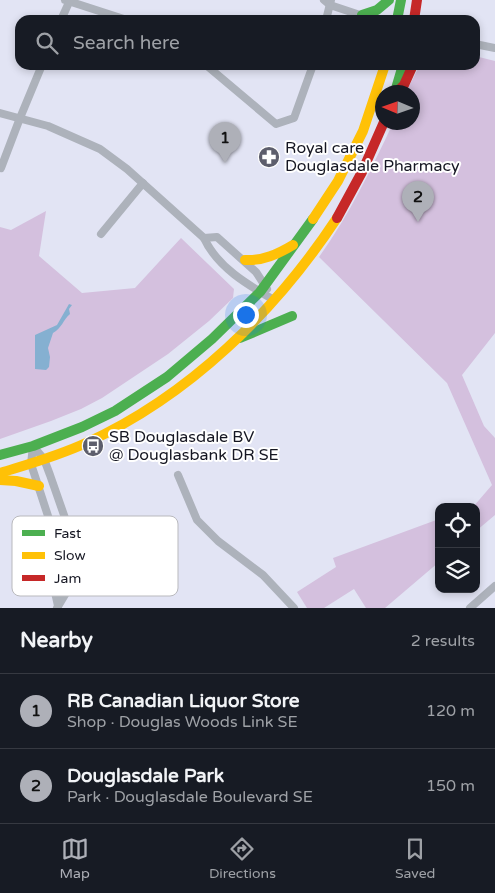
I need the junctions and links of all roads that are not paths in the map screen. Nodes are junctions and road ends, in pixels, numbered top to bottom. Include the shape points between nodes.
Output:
1 (68, 0) edge
2 (390, 0) edge
3 (401, 0) edge
4 (417, 0) edge
5 (328, 2) edge
6 (63, 15) edge
7 (112, 15) edge
8 (327, 15) edge
9 (360, 15) edge
10 (366, 15) edge
11 (398, 15) edge
12 (415, 15) edge
13 (480, 45) edge
14 (495, 48) edge
15 (40, 70) edge
16 (212, 70) edge
17 (311, 70) edge
18 (383, 70) edge
19 (401, 70) edge
20 (411, 70) edge
21 (398, 85) edge
22 (404, 85) edge
23 (0, 113) edge
24 (20, 118) junction
25 (381, 130) edge
26 (2, 168) dead end
27 (143, 183) junction
28 (101, 234) dead end
29 (204, 238) junction
30 (298, 241) junction
31 (245, 260) junction
32 (263, 289) junction
33 (274, 300) junction
34 (292, 316) dead end
35 (234, 340) junction
36 (33, 446) junction
37 (0, 455) edge
38 (44, 459) junction
39 (31, 464) junction
40 (0, 473) edge
41 (178, 475) dead end
42 (0, 480) edge
43 (39, 486) junction
44 (48, 516) edge
45 (64, 516) edge
46 (495, 586) edge
47 (64, 596) edge
48 (58, 607) edge
49 (68, 608) edge
50 (294, 608) edge
51 (470, 608) edge

1 - 6 street
1 - 7 street
2 - 10 street via 382,9
3 - 11 street
4 - 12 street
5 - 8 street
5 - 9 street
13 - 14 street
15 - 24 street
16 - 17 street via 276,124 294,118
18 - 30 street via 363,131 338,181
19 - 21 street
20 - 22 street
23 - 24 street
24 - 26 street
24 - 27 street via 48,126 100,149
25 - 33 street via 343,208 314,254
27 - 28 street
27 - 29 street
29 - 31 street via 217,237
29 - 32 street via 209,250 245,284
30 - 31 street via 275,257
30 - 32 street
31 - 32 street via 256,272
32 - 33 street
32 - 36 street via 167,377 115,411
33 - 35 street
34 - 35 street
35 - 38 street via 141,412 98,437
36 - 37 street
36 - 38 street
36 - 39 street
38 - 39 street
38 - 45 street
39 - 40 street
39 - 43 street
41 - 50 street via 197,520 218,541 263,575
42 - 43 street
43 - 44 street
46 - 51 street
47 - 48 street
48 - 49 street

